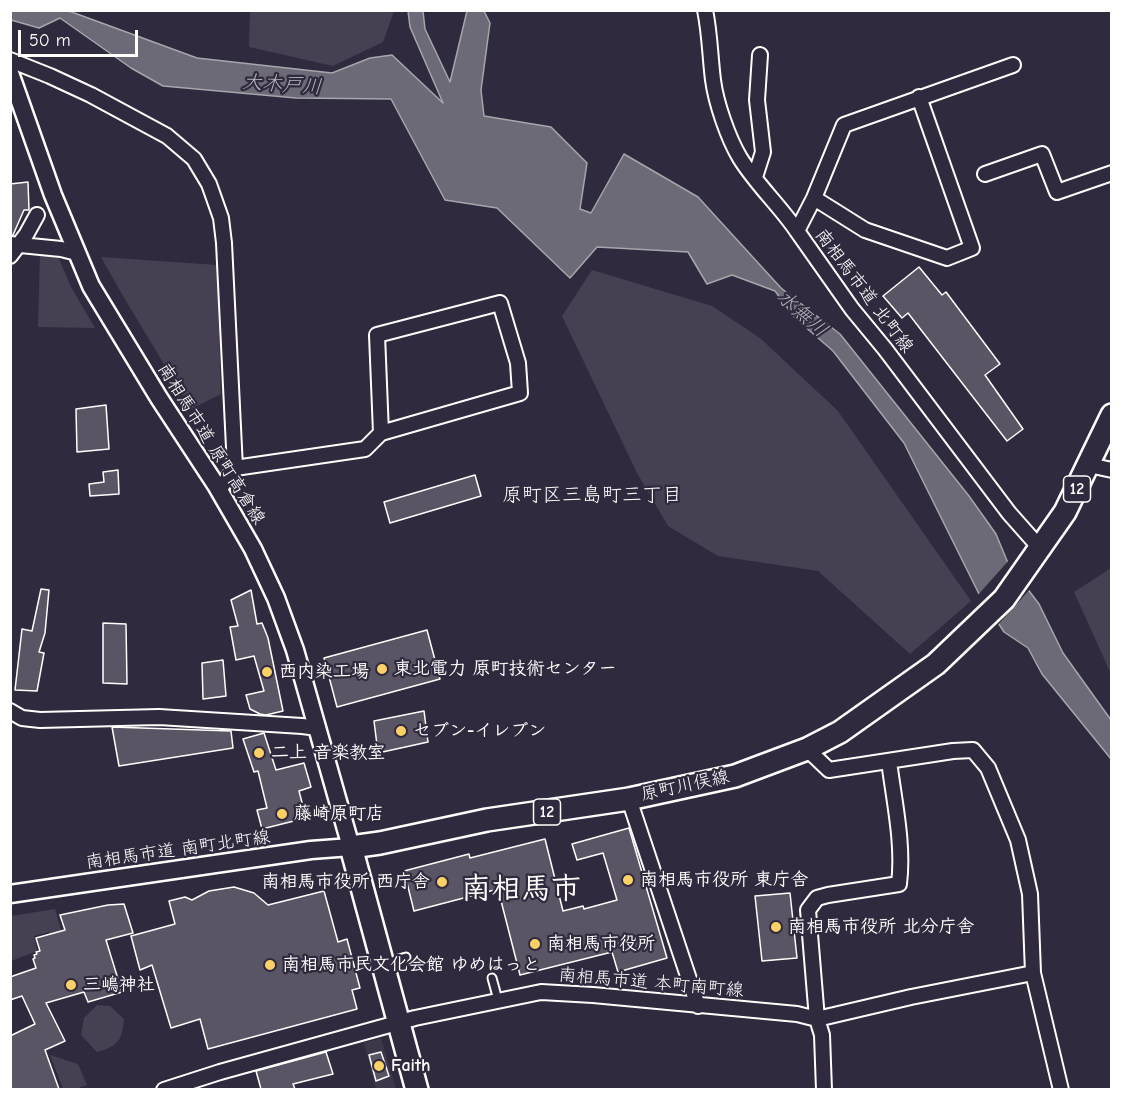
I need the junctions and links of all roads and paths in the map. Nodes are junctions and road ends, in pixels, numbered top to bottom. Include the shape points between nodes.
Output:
1 (705, 10) edge
2 (759, 56) dead end
3 (10, 60) edge
4 (1013, 65) dead end
5 (10, 73) edge
6 (919, 98) junction
7 (1112, 173) edge
8 (985, 174) dead end
9 (755, 177) junction
10 (814, 198) junction
11 (37, 215) dead end
12 (797, 231) junction
13 (15, 244) edge
14 (77, 253) junction
15 (10, 256) edge
16 (1112, 415) edge
17 (381, 433) junction
18 (1089, 465) junction
19 (235, 468) junction
20 (1112, 470) edge
21 (219, 490) junction
22 (1037, 553) junction
23 (10, 711) edge
24 (318, 729) junction
25 (807, 749) junction
26 (889, 760) junction
27 (629, 799) junction
28 (351, 847) junction
29 (10, 894) edge
30 (406, 957) dead end
31 (384, 963) junction
32 (1033, 973) junction
33 (492, 978) dead end
34 (498, 1000) junction
35 (698, 1006) junction
36 (817, 1019) junction
37 (399, 1023) junction
38 (164, 1089) edge
39 (417, 1089) edge
40 (824, 1089) edge
41 (1061, 1089) edge

1 - 9 street via 713,82 724,121 739,155
2 - 9 street via 757,100 763,152
3 - 19 street via 92,95 167,136 194,159 209,184 221,218 224,243
4 - 6 street, 南相馬市道 北町線
5 - 14 street, 南相馬市道 原町高倉線
6 - 10 street, 南相馬市道 北町線 via 844,125
6 - 10 street via 972,248 946,258 865,230
7 - 8 street via 1058,192 1042,154
9 - 12 street
10 - 12 street, 南相馬市道 北町線
11 - 13 street
12 - 22 street, 南相馬市道 北町線
13 - 14 street
13 - 15 street
14 - 21 street, 南相馬市道 原町高倉線 via 110,319
16 - 18 main road, 原町川俣線 / 12
17 - 17 street via 377,335 500,303 518,363 520,393
17 - 19 street via 365,448
18 - 20 street
18 - 22 main road, 原町川俣線 / 12 via 1065,512
19 - 21 street
21 - 24 street, 南相馬市道 原町高倉線 via 276,598
22 - 25 main road, 原町川俣線 / 12 via 1004,599 936,664 840,732
23 - 24 street via 22,718 40,720 159,717
24 - 28 street, 南相馬市道 原町高倉線
25 - 26 street via 829,770
25 - 27 main road, 原町川俣線 / 12 via 735,776
26 - 32 street via 973,750 988,768 1018,840 1030,894
26 - 36 street via 898,834 898,884 817,898 808,910
27 - 28 main road, 原町川俣線 / 12 via 487,820
27 - 35 street
28 - 29 street, 南相馬市道 南町北町線
28 - 31 main road
30 - 31 lane
31 - 37 main road
32 - 36 street, 南相馬市道 本町南町線
32 - 41 street
33 - 34 lane
34 - 35 street, 南相馬市道 本町南町線 via 541,992
34 - 37 street, 南相馬市道 本町南町線
35 - 36 street, 南相馬市道 本町南町線
36 - 40 street via 822,1035
37 - 38 street, 南相馬市道 本町南町線
37 - 39 main road

